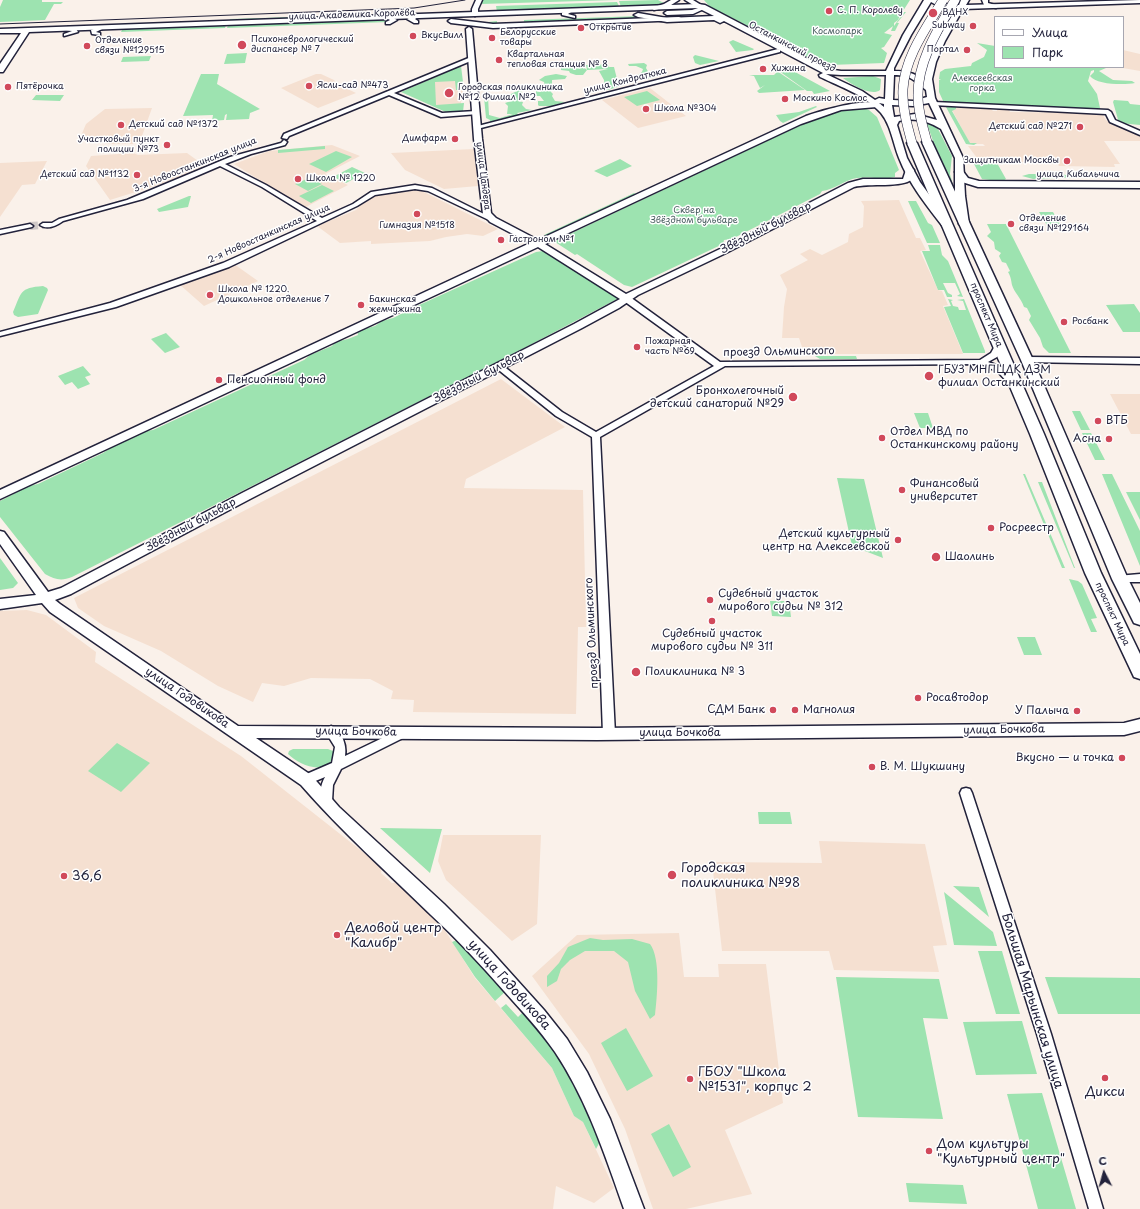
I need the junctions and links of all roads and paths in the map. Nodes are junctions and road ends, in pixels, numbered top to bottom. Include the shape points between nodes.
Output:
1 (479, 0) edge
2 (676, 0) edge
3 (681, 0) edge
4 (928, 0) edge
5 (933, 0) edge
6 (943, 0) edge
7 (965, 0) edge
8 (985, 0) edge
9 (1140, 1) edge
10 (958, 4) edge
11 (695, 5) edge
12 (996, 6) junction
13 (654, 8) junction
14 (475, 14) junction
15 (571, 14) junction
16 (644, 14) junction
17 (548, 15) junction
18 (715, 18) junction
19 (416, 19) junction
20 (681, 19) junction
21 (497, 20) junction
22 (451, 21) junction
23 (478, 25) junction
24 (467, 26) junction
25 (0, 32) edge
26 (22, 34) junction
27 (0, 38) edge
28 (899, 50) junction
29 (778, 51) junction
30 (935, 57) junction
31 (471, 59) junction
32 (0, 70) edge
33 (890, 72) junction
34 (889, 86) junction
35 (390, 93) junction
36 (864, 96) junction
37 (931, 97) junction
38 (888, 103) junction
39 (904, 103) junction
40 (877, 105) junction
41 (476, 113) junction
42 (891, 122) junction
43 (477, 127) junction
44 (946, 128) junction
45 (1140, 133) edge
46 (221, 164) junction
47 (910, 170) junction
48 (959, 172) junction
49 (1016, 185) junction
50 (1140, 185) edge
51 (960, 196) junction
52 (493, 220) junction
53 (322, 221) junction
54 (964, 224) junction
55 (43, 225) tunnel mouth
56 (30, 226) tunnel mouth
57 (948, 227) junction
58 (0, 232) edge
59 (536, 243) junction
60 (627, 299) junction
61 (0, 334) edge
62 (999, 346) junction
63 (1027, 360) junction
64 (1140, 361) edge
65 (982, 362) junction
66 (718, 366) junction
67 (499, 367) junction
68 (1018, 389) junction
69 (596, 436) junction
70 (0, 495) edge
71 (0, 535) edge
72 (1140, 578) edge
73 (1120, 579) junction
74 (45, 598) junction
75 (0, 604) edge
76 (1140, 619) edge
77 (1140, 672) edge
78 (1140, 725) edge
79 (1124, 729) junction
80 (330, 731) junction
81 (236, 732) junction
82 (403, 732) junction
83 (609, 734) junction
84 (1140, 736) edge
85 (336, 766) junction
86 (306, 780) junction
87 (966, 793) dead end
88 (326, 802) junction
89 (634, 1209) edge
90 (1096, 1209) edge

1 - 14 street
2 - 13 street
3 - 11 street, Останкинский проезд
4 - 28 main road
5 - 10 main road via 945,6
6 - 57 main road, проспект Мира, bridge via 920,41 904,82 906,115 912,142
7 - 10 main road
8 - 12 street via 986,4
9 - 12 main road
10 - 12 main road
10 - 30 main road
10 - 54 main road, проспект Мира, bridge via 931,42 919,82 918,98 927,142
11 - 13 main road, улица Академика Королёва
11 - 16 street, улица Академика Королёва via 693,12
11 - 18 street, Останкинский проезд
11 - 33 main road, Останкинский проезд via 825,71
13 - 15 main road, улица Академика Королёва
14 - 17 main road, улица Академика Королёва
14 - 19 main road, улица Академика Королёва
15 - 16 main road, улица Академика Королёва
15 - 17 main road, улица Академика Королёва
16 - 20 main road via 664,19
17 - 21 main road, улица Академика Королёва
18 - 20 main road
18 - 29 main road, Останкинский проезд
19 - 22 main road, улица Академика Королёва
19 - 26 main road, улица Академика Королёва
20 - 23 street
21 - 22 main road, улица Академика Королёва
21 - 23 street
22 - 24 street
23 - 24 street
24 - 31 street, улица Цандера
25 - 26 main road, улица Академика Королёва
26 - 27 main road, улица Академика Королёва
26 - 32 main road
28 - 30 main road via 904,55 912,57
28 - 33 main road
29 - 36 main road, Останкинский проезд
29 - 43 street, улица Кондратюка
30 - 37 main road via 928,74
31 - 35 street, 3-я Новоостанкинская улица
31 - 41 street, улица Цандера
33 - 34 main road
33 - 37 main road, Останкинский проезд via 912,75
34 - 38 main road
34 - 39 main road via 894,98
35 - 41 street via 441,115
35 - 46 street, 3-я Новоостанкинская улица via 285,139 283,144 261,148
36 - 38 main road
36 - 40 main road, Останкинский проезд
37 - 38 main road via 926,103 918,105
37 - 39 main road via 920,103
37 - 44 main road
37 - 45 street via 1108,112 1112,121
38 - 39 main road
38 - 40 main road
38 - 42 main road
40 - 42 main road, Останкинский проезд
40 - 59 street via 858,105 822,112
41 - 43 street, улица Цандера
42 - 44 main road via 909,117 933,121
42 - 47 main road
43 - 52 street, улица Цандера via 486,211
44 - 48 main road via 959,158
46 - 53 street
46 - 55 street, 3-я Новоостанкинская улица via 147,195 61,220 53,225
47 - 57 main road via 924,195
47 - 60 street, Звёздный бульвар via 905,181 863,182 851,185
48 - 49 street, улица Кибальчича via 963,179 973,183
48 - 51 main road
49 - 50 street, улица Кибальчича
49 - 51 street, улица Кибальчича via 970,187
51 - 54 main road
52 - 53 street, 2-я Новоостанкинская улица via 423,187 374,193
52 - 59 street, улица Цандера
53 - 61 street, 2-я Новоостанкинская улица via 230,264 113,305
54 - 63 main road, проспект Мира
56 - 58 street
57 - 62 main road, проспект Мира
59 - 60 street, улица Цандера
59 - 70 street
60 - 66 street
60 - 67 street, Звёздный бульвар
62 - 65 street via 990,359
62 - 68 main road, проспект Мира
63 - 64 street
63 - 73 main road, проспект Мира
65 - 66 street, проезд Ольминского via 728,363
65 - 68 street, проезд Ольминского via 1001,370
66 - 69 street, проезд Ольминского
67 - 69 street via 562,415
67 - 74 street, Звёздный бульвар via 66,591
68 - 77 main road, проспект Мира via 1093,573
69 - 83 street, проезд Ольминского
71 - 74 street
72 - 73 street
73 - 76 main road, проспект Мира
74 - 75 street, Звёздный бульвар via 23,604
74 - 81 street, улица Годовикова via 55,608
78 - 79 street, улица Бочкова
79 - 83 street, улица Бочкова
79 - 84 street, улица Бочкова
80 - 81 street, улица Бочкова
80 - 82 street, улица Бочкова
80 - 85 street via 340,743
81 - 86 street, улица Годовикова
82 - 83 street, улица Бочкова
82 - 85 street
85 - 86 street
85 - 88 street via 327,784
86 - 88 street, улица Годовикова
87 - 90 street, Большая Марьинская улица via 1038,1016
88 - 89 street, улица Годовикова via 478,951 561,1045 601,1119

